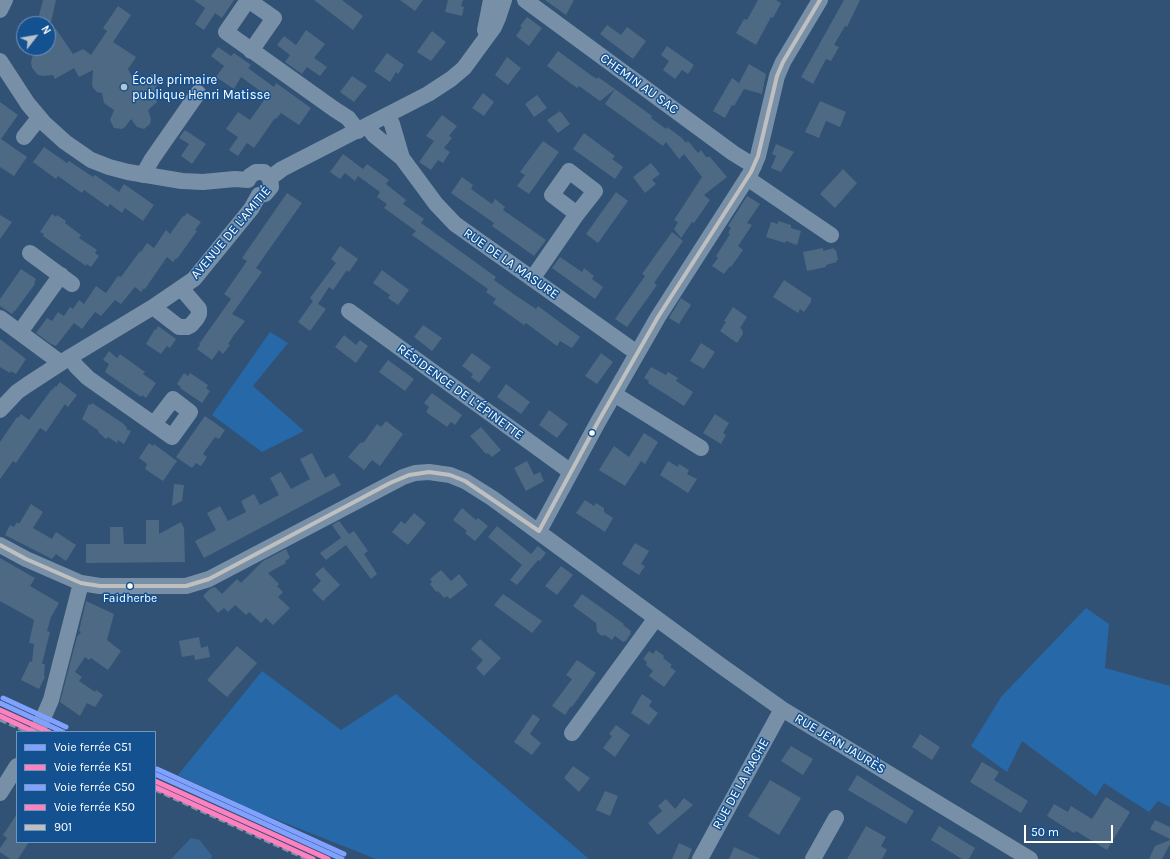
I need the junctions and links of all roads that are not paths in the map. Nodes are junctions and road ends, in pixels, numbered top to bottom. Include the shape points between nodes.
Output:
1 (5, 0) edge
2 (491, 0) edge
3 (504, 0) edge
4 (525, 0) edge
5 (820, 0) edge
6 (0, 10) edge
7 (480, 46) junction
8 (252, 50) dead end
9 (0, 61) edge
10 (198, 93) dead end
11 (387, 115) junction
12 (39, 118) junction
13 (358, 131) junction
14 (24, 137) dead end
15 (402, 158) junction
16 (751, 172) junction
17 (143, 175) junction
18 (270, 178) junction
19 (248, 180) junction
20 (259, 195) junction
21 (577, 214) dead end
22 (831, 235) dead end
23 (30, 253) dead end
24 (532, 279) junction
25 (181, 288) junction
26 (153, 307) junction
27 (349, 311) dead end
28 (0, 318) edge
29 (20, 332) junction
30 (637, 353) junction
31 (66, 360) junction
32 (614, 394) junction
33 (0, 410) edge
34 (154, 424) dead end
35 (700, 448) dead end
36 (571, 472) junction
37 (539, 531) junction
38 (0, 545) edge
39 (81, 583) junction
40 (656, 618) junction
41 (782, 709) junction
42 (37, 731) edge
43 (572, 733) dead end
44 (16, 768) edge
45 (0, 793) edge
46 (836, 818) dead end
47 (700, 859) edge
48 (812, 859) edge
49 (1030, 859) edge

1 - 6 street
2 - 7 street
3 - 7 street, AVENUE DE L'AMITIÉ via 496,22
4 - 16 street, CHEMIN AU SAC via 733,153
5 - 16 street via 780,68 758,156
7 - 11 street, AVENUE DE L'AMITIÉ via 464,68 451,79
8 - 13 street, RUE DE LA MASURE via 334,109
9 - 12 street
10 - 17 street
11 - 13 street, AVENUE DE L'AMITIÉ
11 - 15 street, RUE DE LA MASURE
12 - 14 street
12 - 17 street via 65,142 92,160
13 - 15 street, RUE DE LA MASURE via 374,135
13 - 18 street, AVENUE DE L'AMITIÉ via 282,169
15 - 24 street, RUE DE LA MASURE via 436,204 455,224
16 - 22 street, CHEMIN AU SAC
16 - 30 street
17 - 19 street via 190,182
18 - 19 street via 264,172 256,172
18 - 20 street, AVENUE DE L'AMITIÉ via 270,190
19 - 20 street via 250,190
20 - 25 street, AVENUE DE L'AMITIÉ via 251,209 199,274
21 - 24 street
23 - 29 street via 66,279
24 - 30 street, RUE DE LA MASURE
25 - 26 street, AVENUE DE L'AMITIÉ
25 - 26 street, AVENUE DE L'AMITIÉ via 199,309 199,314 191,325 179,327
26 - 31 street, AVENUE DE L'AMITIÉ
27 - 36 street, RÉSIDENCE DE L’ÉPINETTE
28 - 29 street
29 - 31 street
30 - 32 street
31 - 33 street, AVENUE DE L'AMITIÉ via 17,392
31 - 34 street
32 - 35 street
32 - 36 street
36 - 37 street
37 - 39 street, RUE JEAN JAURÈS via 465,481 443,473 422,472 390,483 197,583 176,586 100,586
37 - 40 street, RUE JEAN JAURÈS
38 - 39 street, RUE JEAN JAURÈS
39 - 42 street via 51,700
40 - 41 street, RUE JEAN JAURÈS
40 - 43 street
41 - 47 street, RUE DE LA RACHE
41 - 49 street, RUE JEAN JAURÈS
44 - 45 street
46 - 48 street

